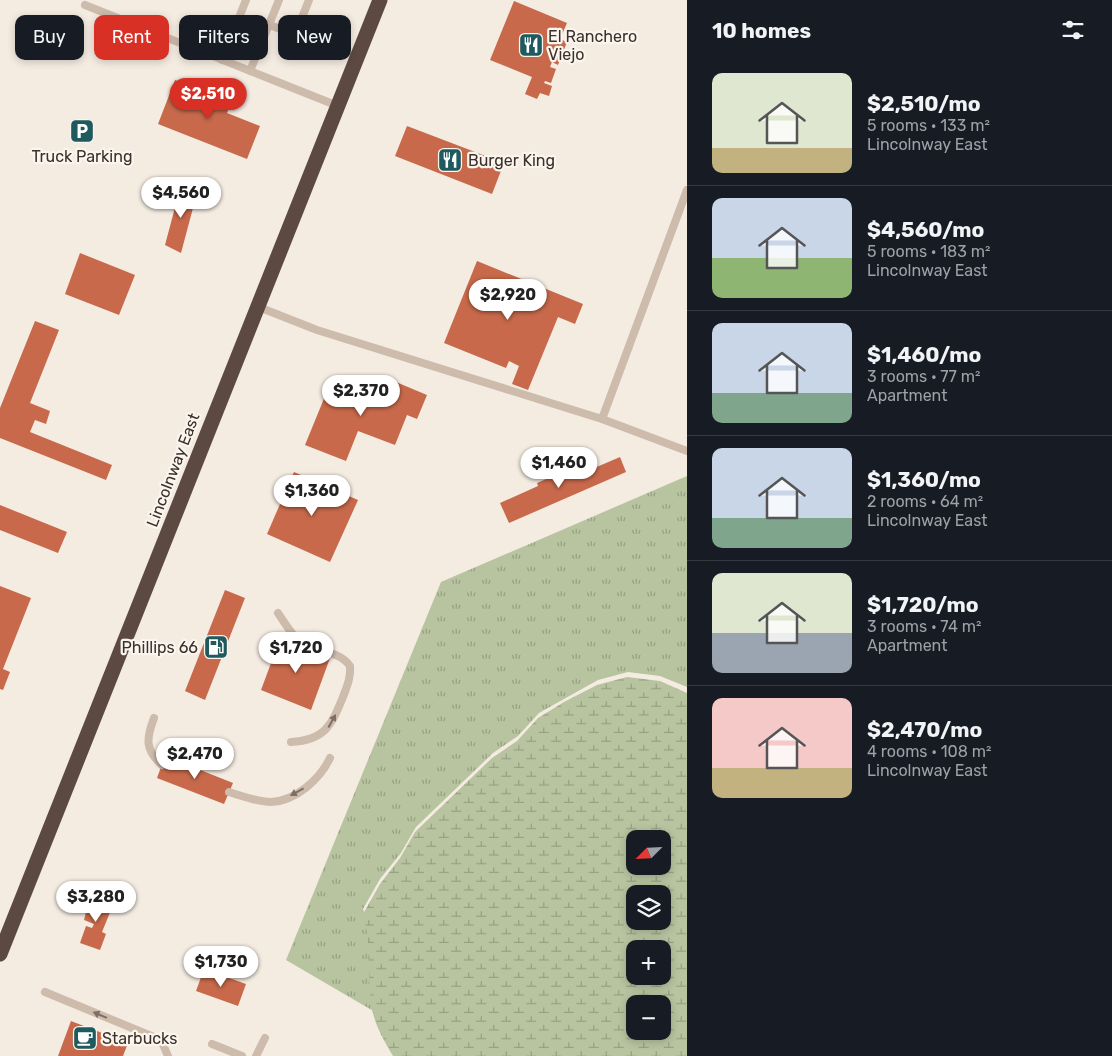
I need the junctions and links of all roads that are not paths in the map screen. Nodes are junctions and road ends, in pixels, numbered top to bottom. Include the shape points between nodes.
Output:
1 (246, 0) edge
2 (279, 0) edge
3 (309, 0) edge
4 (380, 0) edge
5 (85, 4) dead end
6 (240, 15) edge
7 (270, 25) junction
8 (179, 42) edge
9 (222, 60) edge
10 (250, 71) junction
11 (338, 106) junction
12 (687, 190) edge
13 (256, 306) junction
14 (602, 419) junction
15 (687, 451) edge
16 (278, 612) dead end
17 (154, 718) dead end
18 (291, 742) dead end
19 (330, 758) dead end
20 (162, 765) dead end
21 (229, 792) dead end
22 (0, 954) edge
23 (45, 992) dead end
24 (265, 1038) dead end
25 (212, 1044) dead end
26 (168, 1056) edge
27 (242, 1056) edge
28 (256, 1056) edge

1 - 6 lane
2 - 7 lane
3 - 7 lane via 296,35
4 - 11 highway, Lincolnway East
5 - 8 lane
7 - 10 lane
9 - 10 lane
10 - 11 lane
11 - 13 highway, Lincolnway East
12 - 14 lane
13 - 14 lane via 317,330
13 - 22 highway, Lincolnway East
14 - 15 lane
18 -> 16 lane via 316,738 331,725 351,676 350,666 340,656 308,647
17 - 20 lane via 147,740 148,748
19 -> 21 lane via 323,773 312,783 283,799 271,802 254,800
26 -> 23 lane via 161,1040
24 - 28 lane
25 - 27 lane

